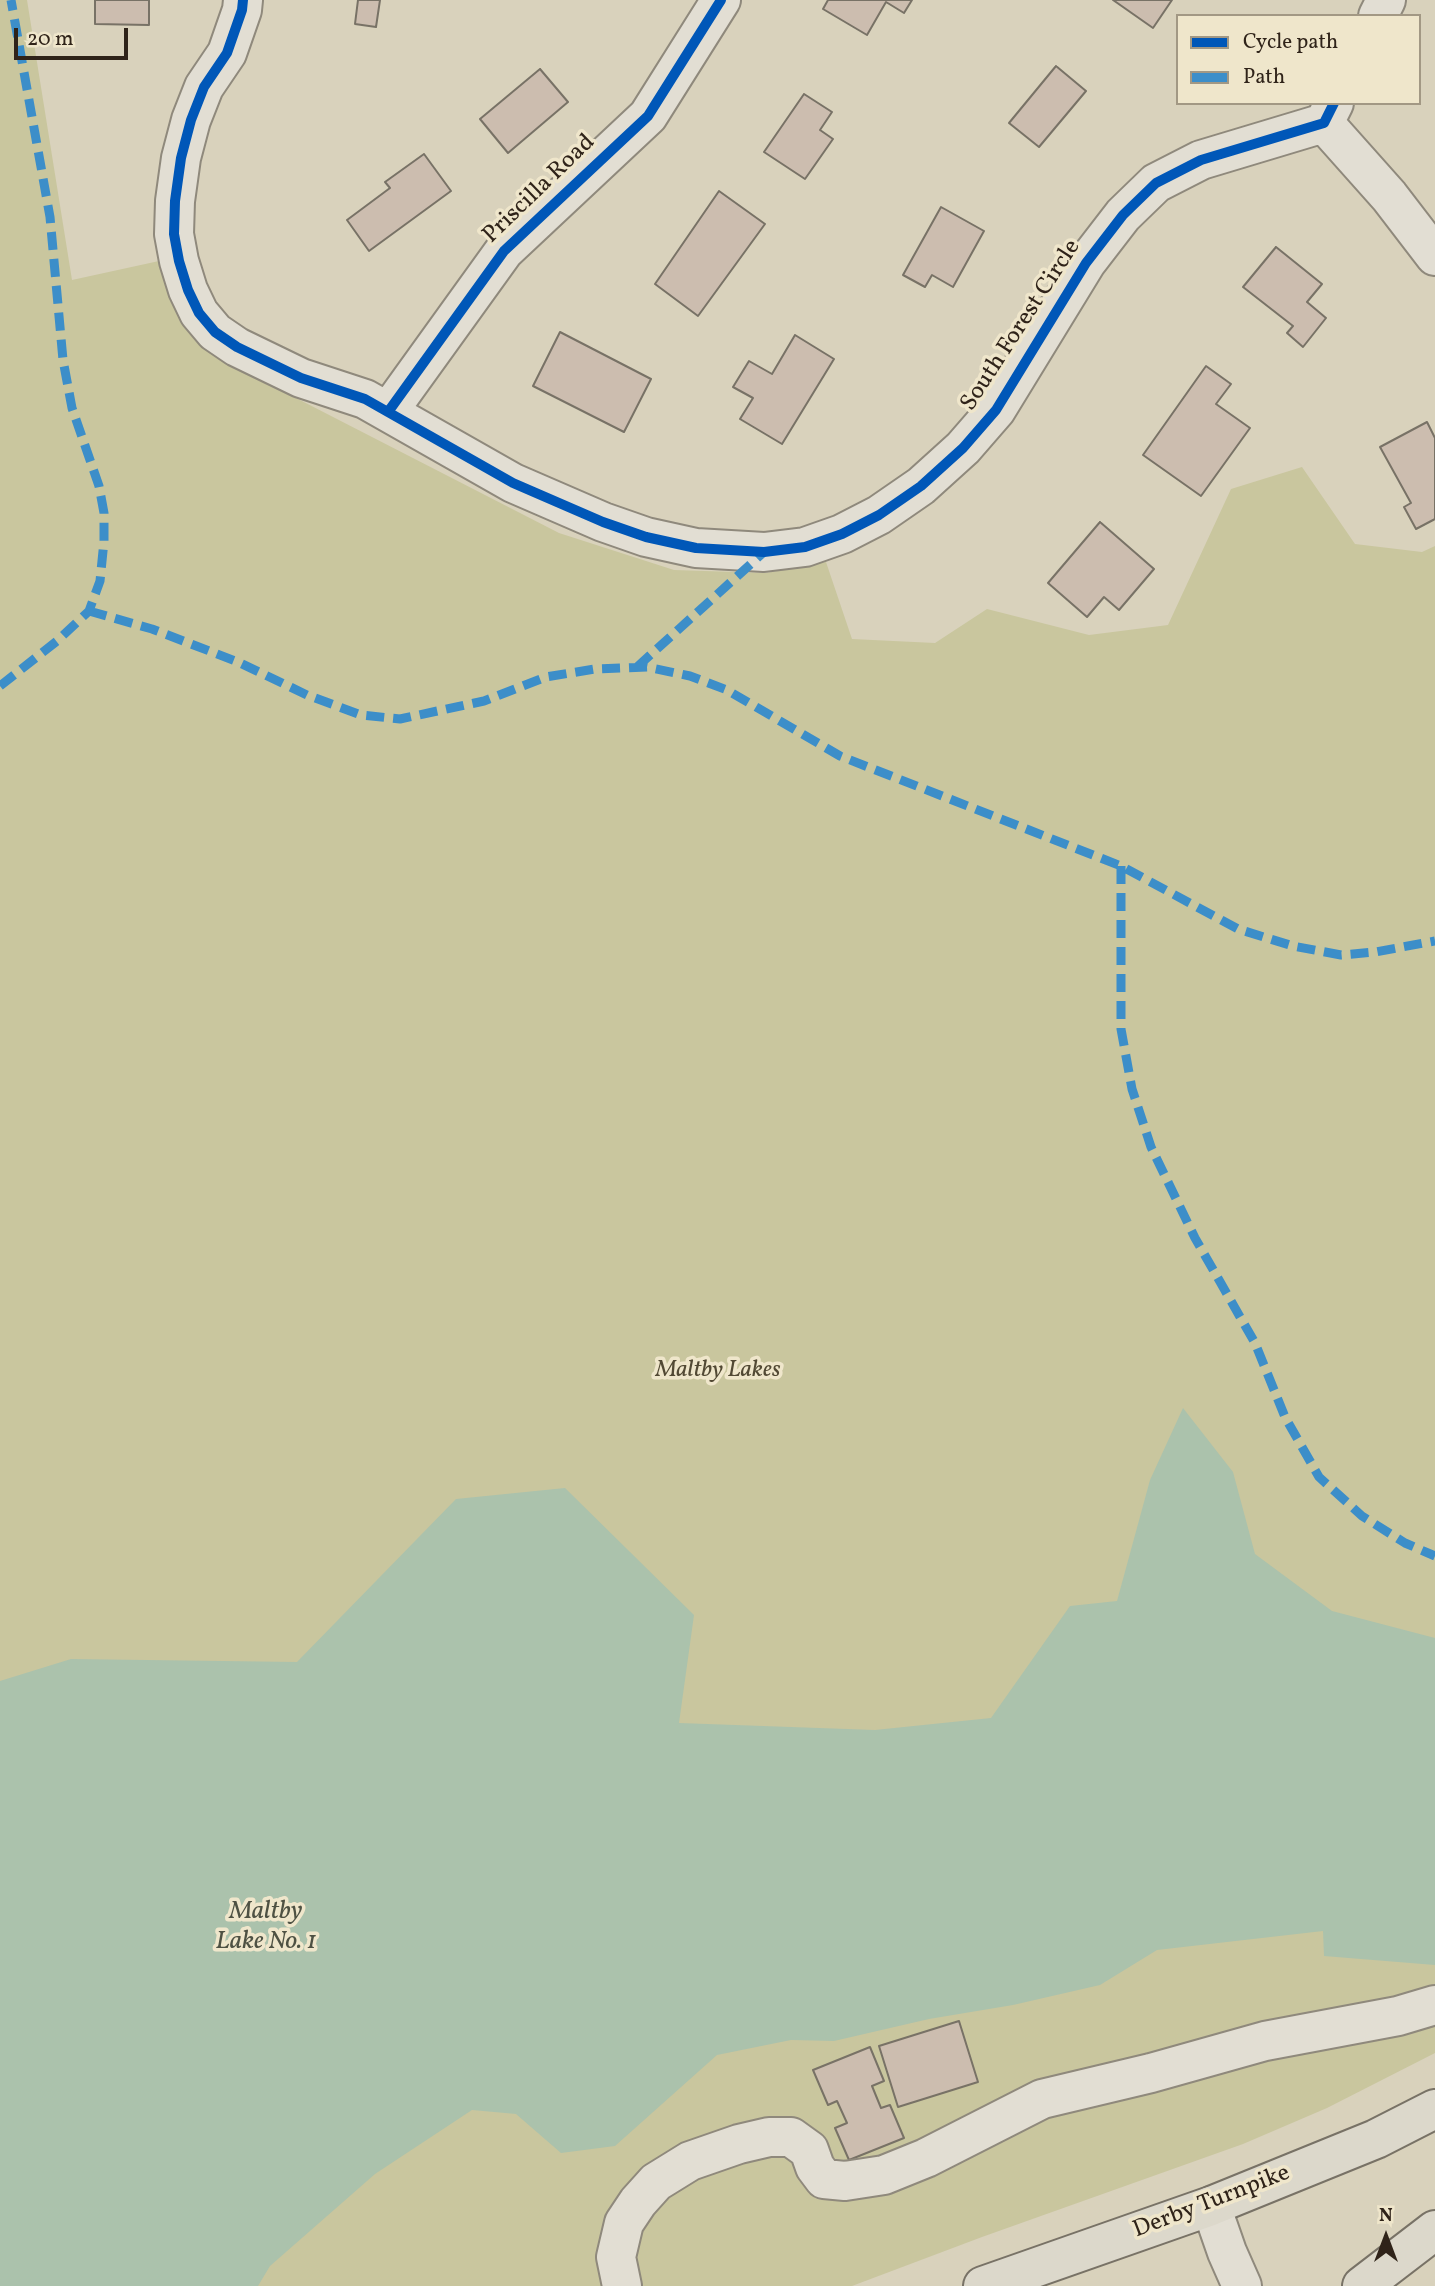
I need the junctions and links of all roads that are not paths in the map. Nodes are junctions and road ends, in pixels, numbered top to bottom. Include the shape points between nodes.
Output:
1 (243, 0) edge
2 (721, 0) edge
3 (1329, 113) edge
4 (1435, 256) edge
5 (388, 412) junction
6 (1435, 2006) edge
7 (1435, 2109) edge
8 (1212, 2206) junction
9 (1435, 2230) edge
10 (1024, 2279) edge
11 (622, 2286) edge
12 (983, 2286) edge
13 (1242, 2286) edge
14 (1362, 2286) edge

1 - 5 street, South Forest Circle via 227,52 204,87 191,120 181,158 174,234 188,290 199,313 237,347
2 - 5 street, Priscilla Road via 648,116 504,251
3 - 4 street, South Forest Circle
3 - 5 street, South Forest Circle via 1202,160 1156,183 1123,215 1086,263 996,410 963,448 921,486 879,515 805,547 764,552 695,548 646,537 513,483
6 - 11 street via 1265,2041 1042,2099 884,2175 824,2179 809,2150 791,2137 769,2137 715,2152 656,2182 638,2202 617,2243 615,2257
7 - 8 highway, Derby Turnpike via 1376,2139
8 - 10 highway, Derby Turnpike
8 - 13 street
9 - 14 highway
10 - 12 highway, Derby Turnpike

